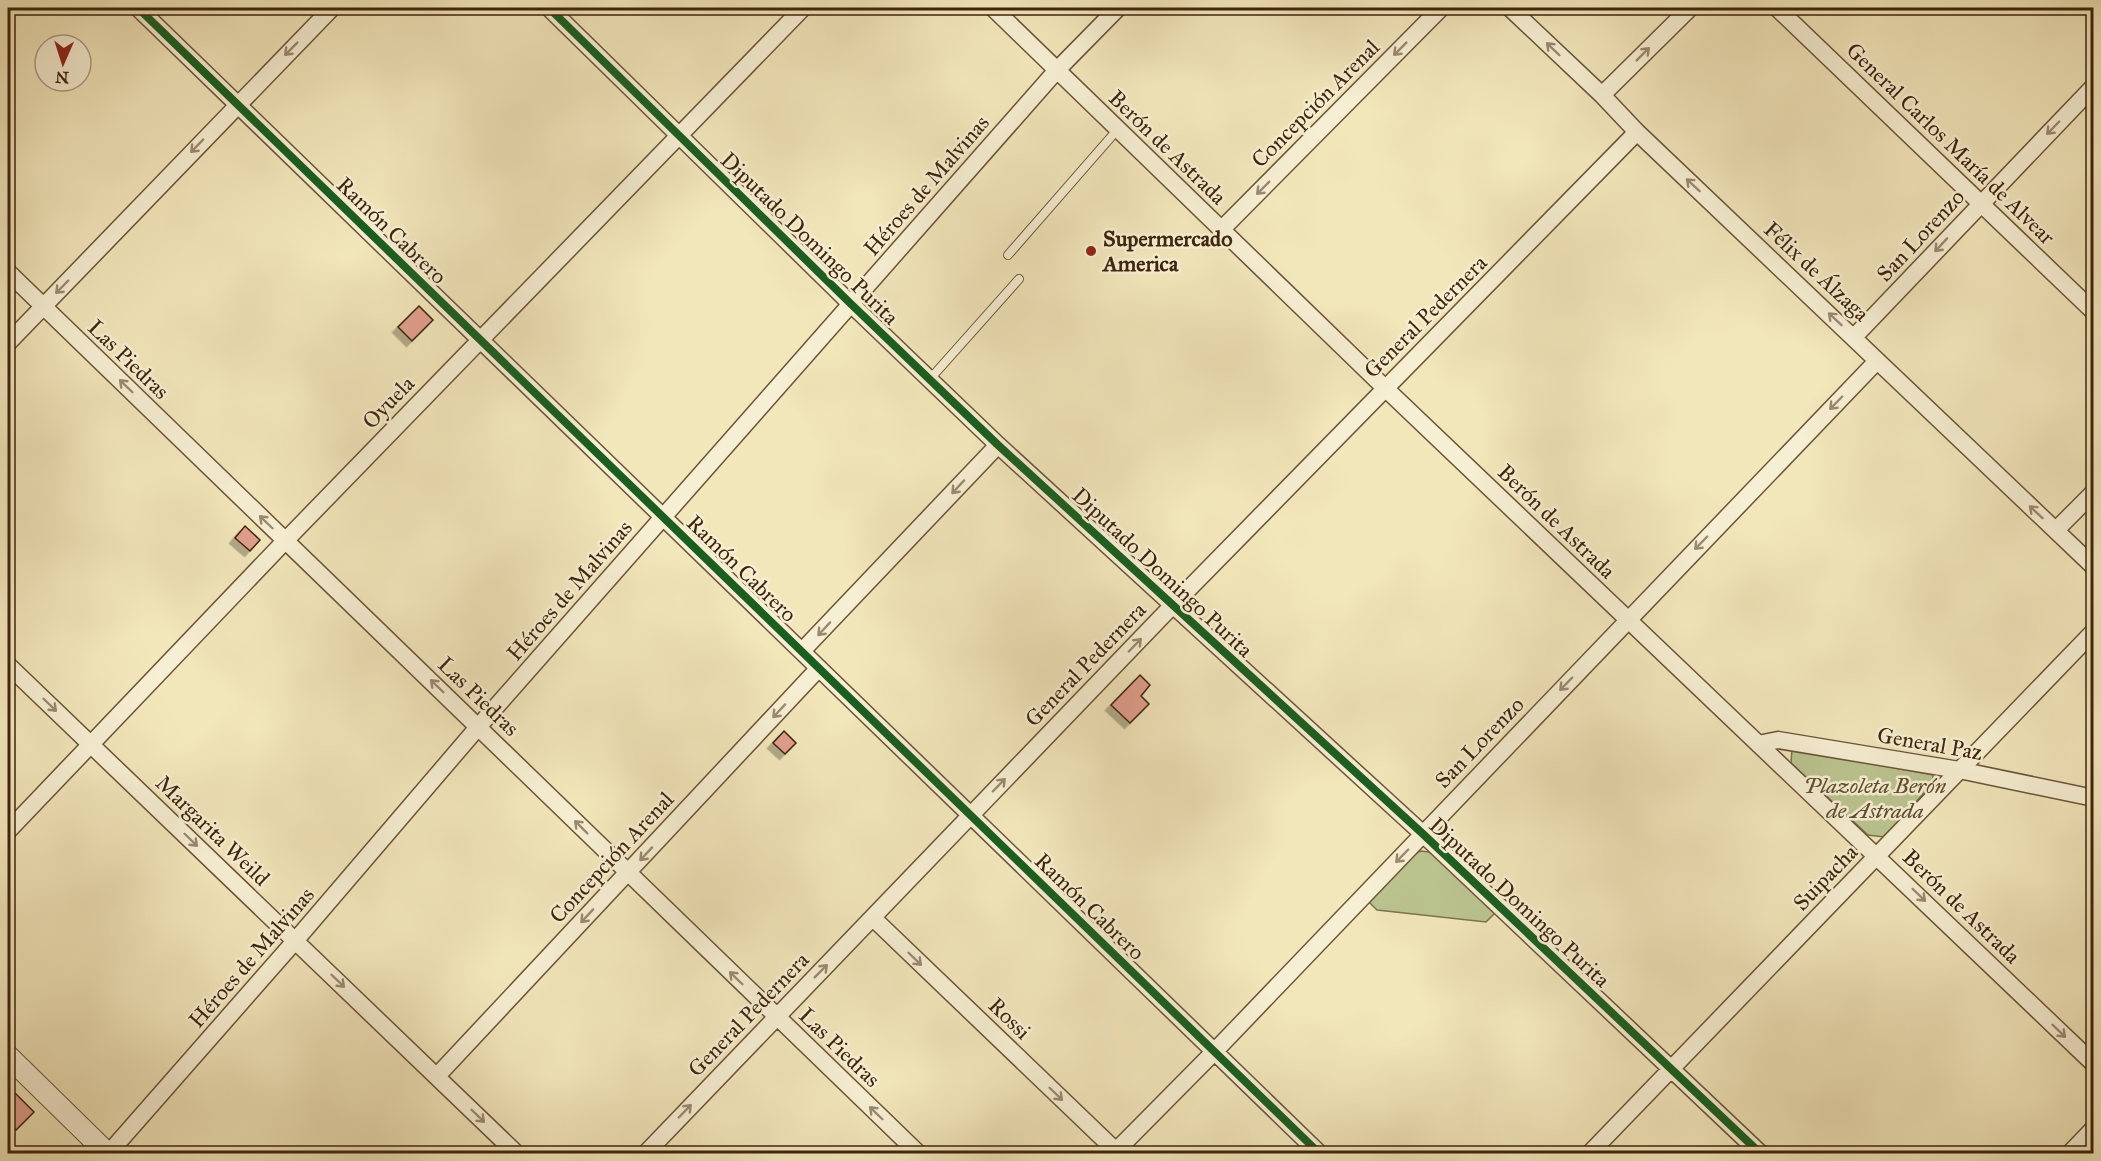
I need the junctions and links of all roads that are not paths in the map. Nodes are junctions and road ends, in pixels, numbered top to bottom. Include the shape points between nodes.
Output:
1 (138, 8) edge
2 (332, 8) edge
3 (549, 8) edge
4 (803, 8) edge
5 (993, 8) edge
6 (1118, 8) edge
7 (1441, 8) edge
8 (1510, 8) edge
9 (1690, 8) edge
10 (1777, 8) edge
11 (1057, 70) junction
12 (2094, 86) edge
13 (1602, 95) junction
14 (237, 104) junction
15 (1118, 129) junction
16 (1637, 132) junction
17 (680, 136) junction
18 (1981, 203) junction
19 (1221, 230) junction
20 (1008, 255) dead end
21 (8, 272) edge
22 (1019, 279) dead end
23 (851, 304) junction
24 (43, 306) junction
25 (2094, 312) edge
26 (1854, 337) junction
27 (480, 340) junction
28 (8, 343) edge
29 (1877, 361) junction
30 (930, 380) junction
31 (1385, 388) junction
32 (998, 445) junction
33 (2094, 492) edge
34 (663, 517) junction
35 (2056, 531) junction
36 (285, 540) junction
37 (2094, 567) edge
38 (1172, 606) junction
39 (1627, 620) junction
40 (2094, 631) edge
41 (802, 651) junction
42 (8, 665) edge
43 (819, 668) junction
44 (479, 726) junction
45 (91, 744) junction
46 (1758, 744) junction
47 (1959, 770) junction
48 (2094, 798) edge
49 (971, 814) junction
50 (8, 831) edge
51 (1423, 834) junction
52 (1877, 855) junction
53 (627, 873) junction
54 (873, 918) junction
55 (296, 940) junction
56 (776, 1017) junction
57 (1214, 1052) junction
58 (8, 1056) edge
59 (2094, 1064) edge
60 (1671, 1069) junction
61 (437, 1076) junction
62 (2094, 1128) edge
63 (1115, 1152) edge
64 (108, 1154) edge
65 (517, 1154) edge
66 (645, 1154) edge
67 (919, 1154) edge
68 (1320, 1154) edge
69 (1589, 1154) edge
70 (1761, 1154) edge
71 (2069, 1154) edge

1 - 14 street, Ramón Cabrero
2 -> 14 street
3 - 17 street, Diputado Domingo Purita
4 - 17 street, Oyuela
5 - 11 street, Berón de Astrada
6 - 11 street, Héroes de Malvinas
7 -> 19 street, Concepción Arenal
13 -> 8 street, Félix de Álzaga
13 -> 9 street
10 - 18 street, General Carlos María de Alvear
11 - 15 street, Berón de Astrada
11 - 23 street, Héroes de Malvinas
12 -> 18 street, San Lorenzo
13 - 16 street, Félix de Álzaga
14 -> 24 street
14 - 27 street, Ramón Cabrero
15 - 19 street, Berón de Astrada
15 - 20 lane
26 -> 16 street, Félix de Álzaga
16 - 31 street, General Pedernera
17 - 23 street, Diputado Domingo Purita
17 - 27 street, Oyuela
18 - 25 street, General Carlos María de Alvear
18 -> 26 street, San Lorenzo
19 - 31 street, Berón de Astrada
21 - 24 street, Las Piedras
22 - 30 lane
23 - 30 street, Diputado Domingo Purita
23 - 34 street, Héroes de Malvinas
24 - 28 street
36 -> 24 street, Las Piedras
26 - 29 street, Félix de Álzaga
27 - 34 street, Ramón Cabrero
27 - 36 street, Oyuela
35 -> 29 street, Félix de Álzaga
29 -> 39 street, San Lorenzo
30 - 32 street, Diputado Domingo Purita
31 - 38 street, General Pedernera
31 - 39 street, Berón de Astrada
32 - 38 street, Diputado Domingo Purita
32 -> 41 street
33 - 35 street
34 - 41 street, Ramón Cabrero
34 - 44 street, Héroes de Malvinas
35 - 37 street, Félix de Álzaga
44 -> 36 street, Las Piedras
36 - 45 street, Oyuela
49 -> 38 street, General Pedernera
38 - 51 street, Diputado Domingo Purita
39 - 46 street, Berón de Astrada
39 -> 51 street, San Lorenzo
40 - 47 street, Suipacha
41 - 43 street, Ramón Cabrero
42 -> 45 street, Margarita Weild
43 - 49 street, Ramón Cabrero
43 -> 53 street, Concepción Arenal
53 -> 44 street, Las Piedras
44 - 55 street, Héroes de Malvinas
45 - 50 street, Oyuela
45 -> 55 street, Margarita Weild
46 - 47 street, General Paz via 1778,740
46 - 52 street, Berón de Astrada
47 - 48 street, General Paz
47 - 52 street, Suipacha
49 - 54 street, General Pedernera
49 - 57 street, Ramón Cabrero
51 -> 57 street, San Lorenzo
51 - 60 street, Diputado Domingo Purita
52 -> 59 street, Berón de Astrada
52 - 60 street, Suipacha
56 -> 53 street, Las Piedras
53 -> 61 street, Concepción Arenal
56 -> 54 street, General Pedernera
54 -> 63 street, Rossi
55 -> 61 street, Margarita Weild
55 - 64 street, Héroes de Malvinas
66 -> 56 street, General Pedernera
67 -> 56 street, Las Piedras
57 - 63 street, San Lorenzo
57 - 68 street, Ramón Cabrero
58 - 64 street
60 - 69 street, Suipacha
60 - 70 street, Diputado Domingo Purita
61 -> 65 street, Margarita Weild
62 - 71 street

